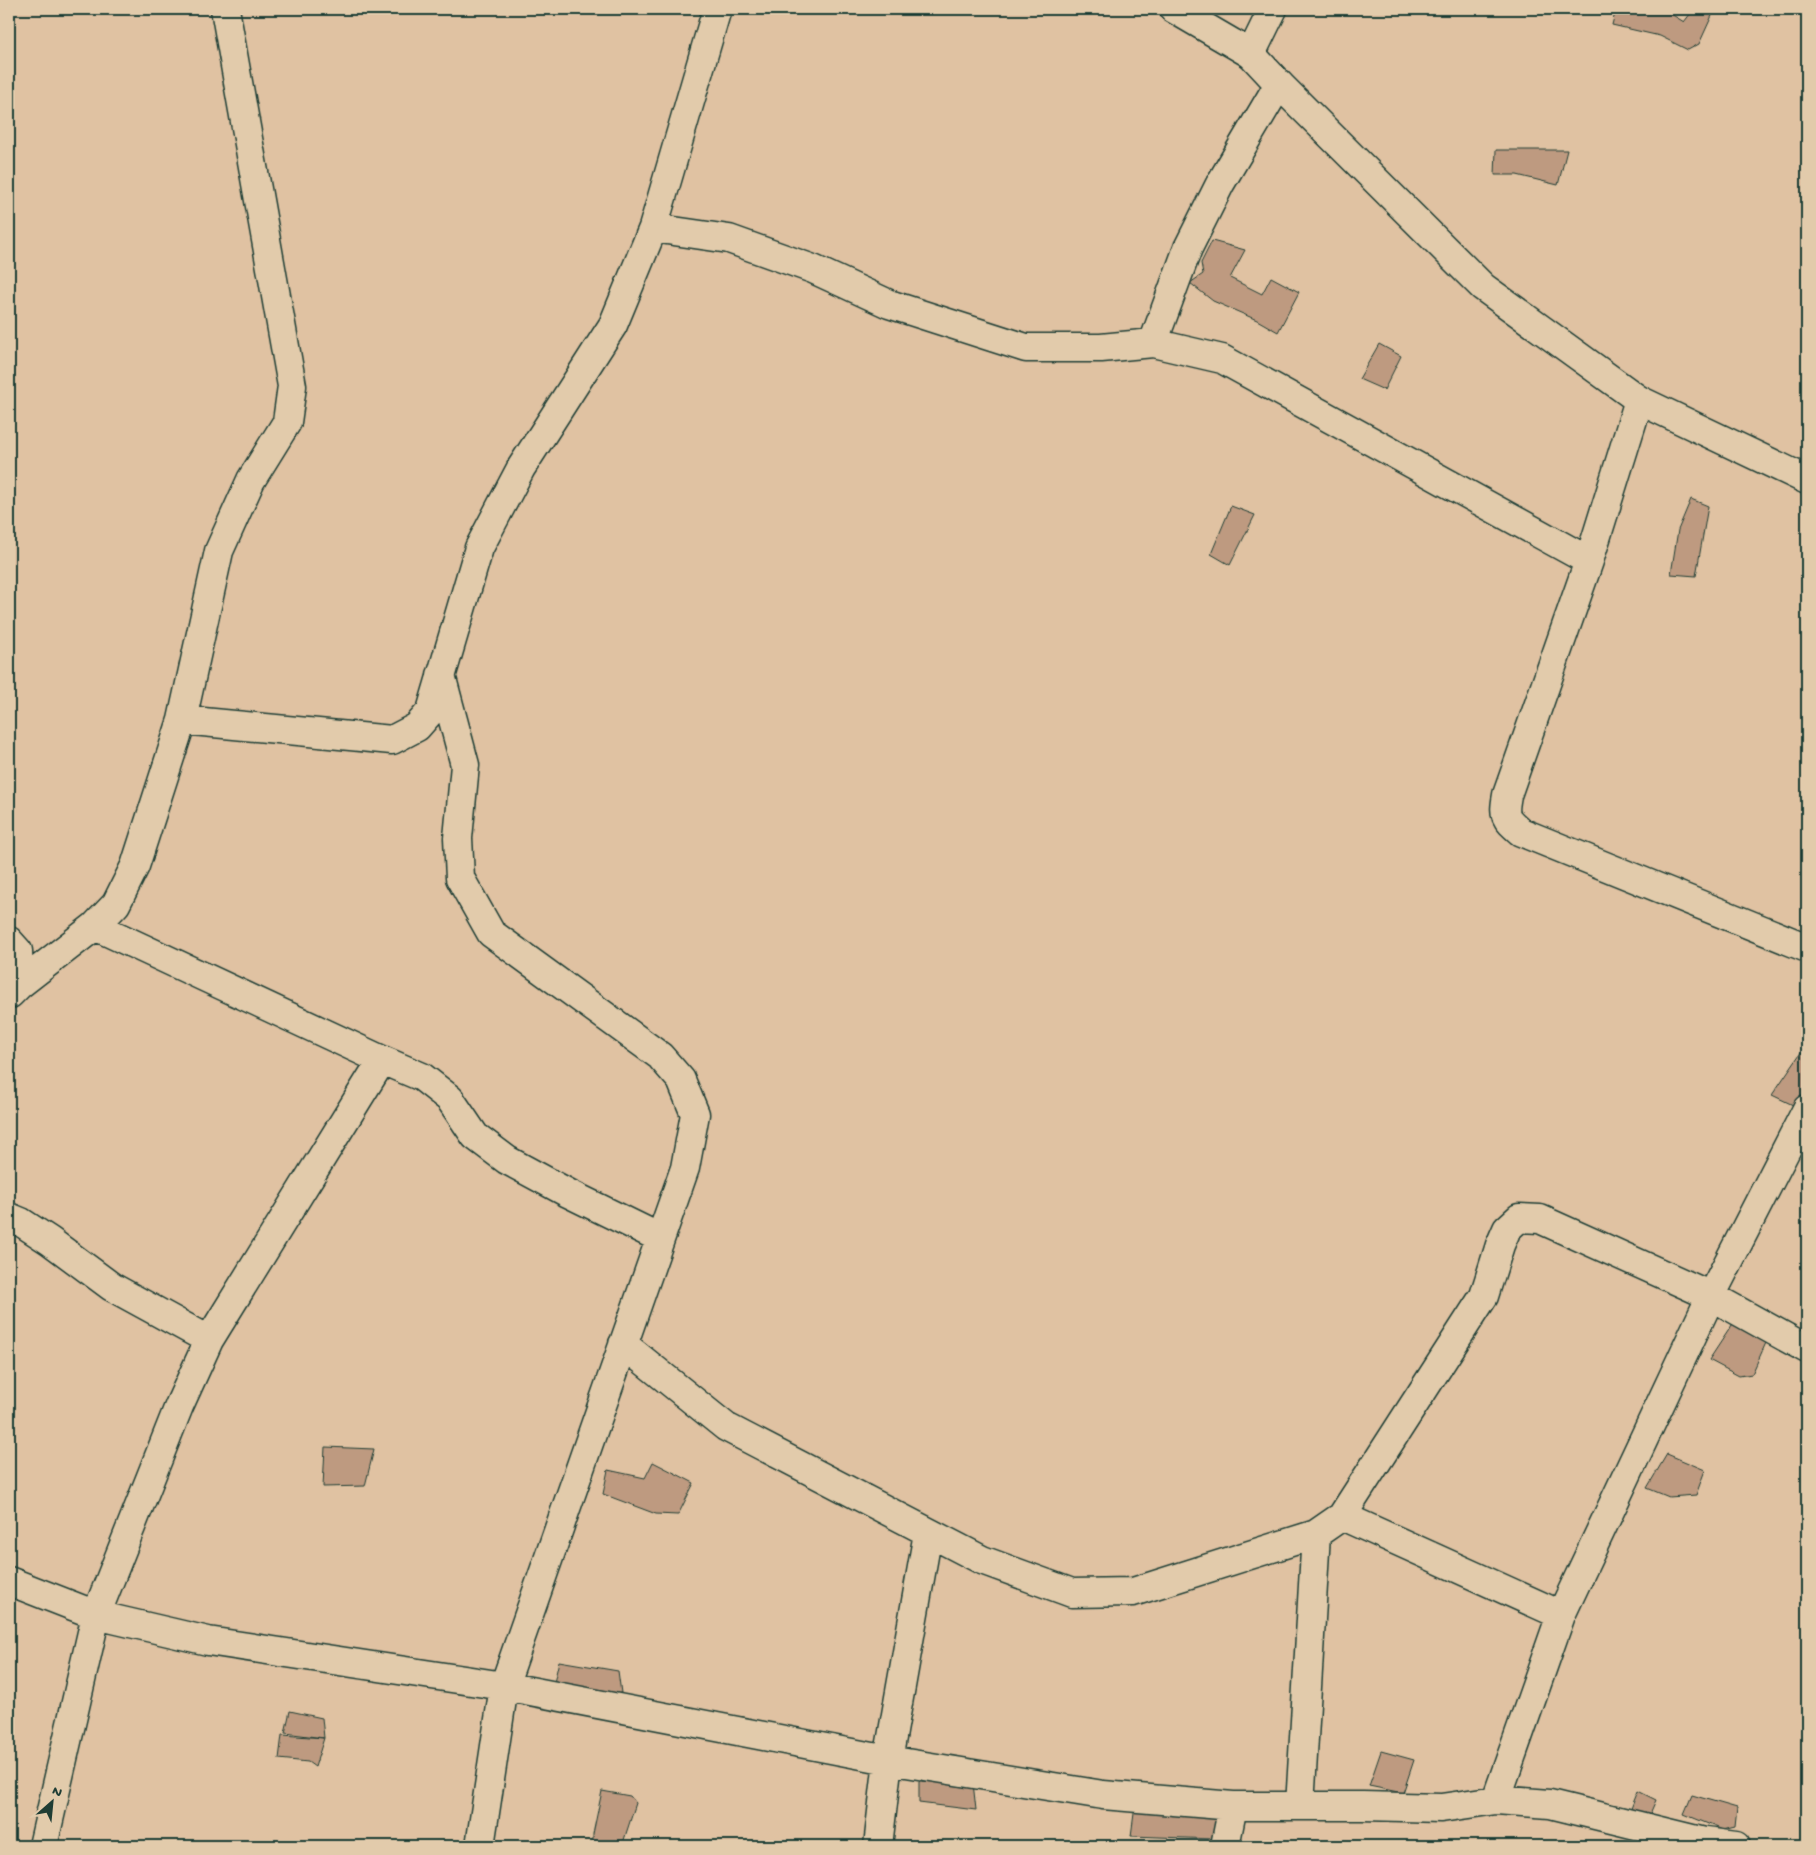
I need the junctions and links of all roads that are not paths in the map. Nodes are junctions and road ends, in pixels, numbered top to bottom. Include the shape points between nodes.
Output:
1 (225, 9) edge
2 (717, 9) edge
3 (1174, 9) edge
4 (1273, 9) edge
5 (1251, 54) junction
6 (1279, 84) junction
7 (653, 228) junction
8 (1153, 343) junction
9 (1640, 400) junction
10 (1807, 480) edge
11 (1589, 561) junction
12 (441, 675) junction
13 (182, 720) junction
14 (95, 926) junction
15 (9, 940) edge
16 (1807, 948) edge
17 (14, 990) edge
18 (382, 1060) junction
19 (1807, 1109) edge
20 (9, 1217) edge
21 (660, 1238) junction
22 (1711, 1296) junction
23 (208, 1340) junction
24 (623, 1344) junction
25 (1807, 1350) edge
26 (1342, 1516) junction
27 (928, 1533) junction
28 (1316, 1534) junction
29 (9, 1581) edge
30 (1561, 1615) junction
31 (96, 1616) junction
32 (504, 1686) junction
33 (888, 1760) junction
34 (1496, 1800) junction
35 (1233, 1806) junction
36 (1300, 1806) junction
37 (42, 1846) edge
38 (480, 1846) edge
39 (878, 1846) edge
40 (1225, 1846) edge
41 (1736, 1846) edge

1 - 13 street via 292,386 287,422 251,480 219,551
2 - 7 street
3 - 5 street
4 - 5 street
5 - 6 street
6 - 8 street via 1220,184 1188,248
6 - 9 street via 1482,287
7 - 8 street via 729,239 813,269 889,304 1026,348 1101,348
7 - 12 street via 613,325 521,468 479,548
8 - 11 street via 1222,359
9 - 10 street
9 - 11 street
11 - 16 street via 1506,795 1506,820 1521,832
12 - 13 street via 431,710 417,727 392,740
12 - 21 street via 465,766 458,838 460,878 491,933 660,1056 680,1080 695,1114 685,1168
13 - 14 street via 135,866 116,904
14 - 17 street
14 - 18 street
15 - 17 street via 18,951
18 - 21 street via 422,1077 450,1100 474,1136 507,1160
18 - 23 street
19 - 22 street
20 - 23 street via 50,1241 112,1287
21 - 24 street
22 - 25 street
22 - 26 street via 1540,1219 1519,1218 1507,1229 1484,1296
22 - 30 street
23 - 31 street
24 - 27 street via 726,1427
24 - 32 street
26 - 28 street
26 - 30 street
27 - 28 street via 982,1560 1072,1593 1134,1592
27 - 33 street
28 - 36 street
29 - 31 street
30 - 34 street
31 - 32 street via 208,1641
31 - 37 street
32 - 33 street
32 - 38 street
33 - 35 street via 1103,1795
33 - 39 street
34 - 36 street via 1441,1808
34 - 41 street via 1550,1804 1705,1842
35 - 36 street
35 - 40 street

